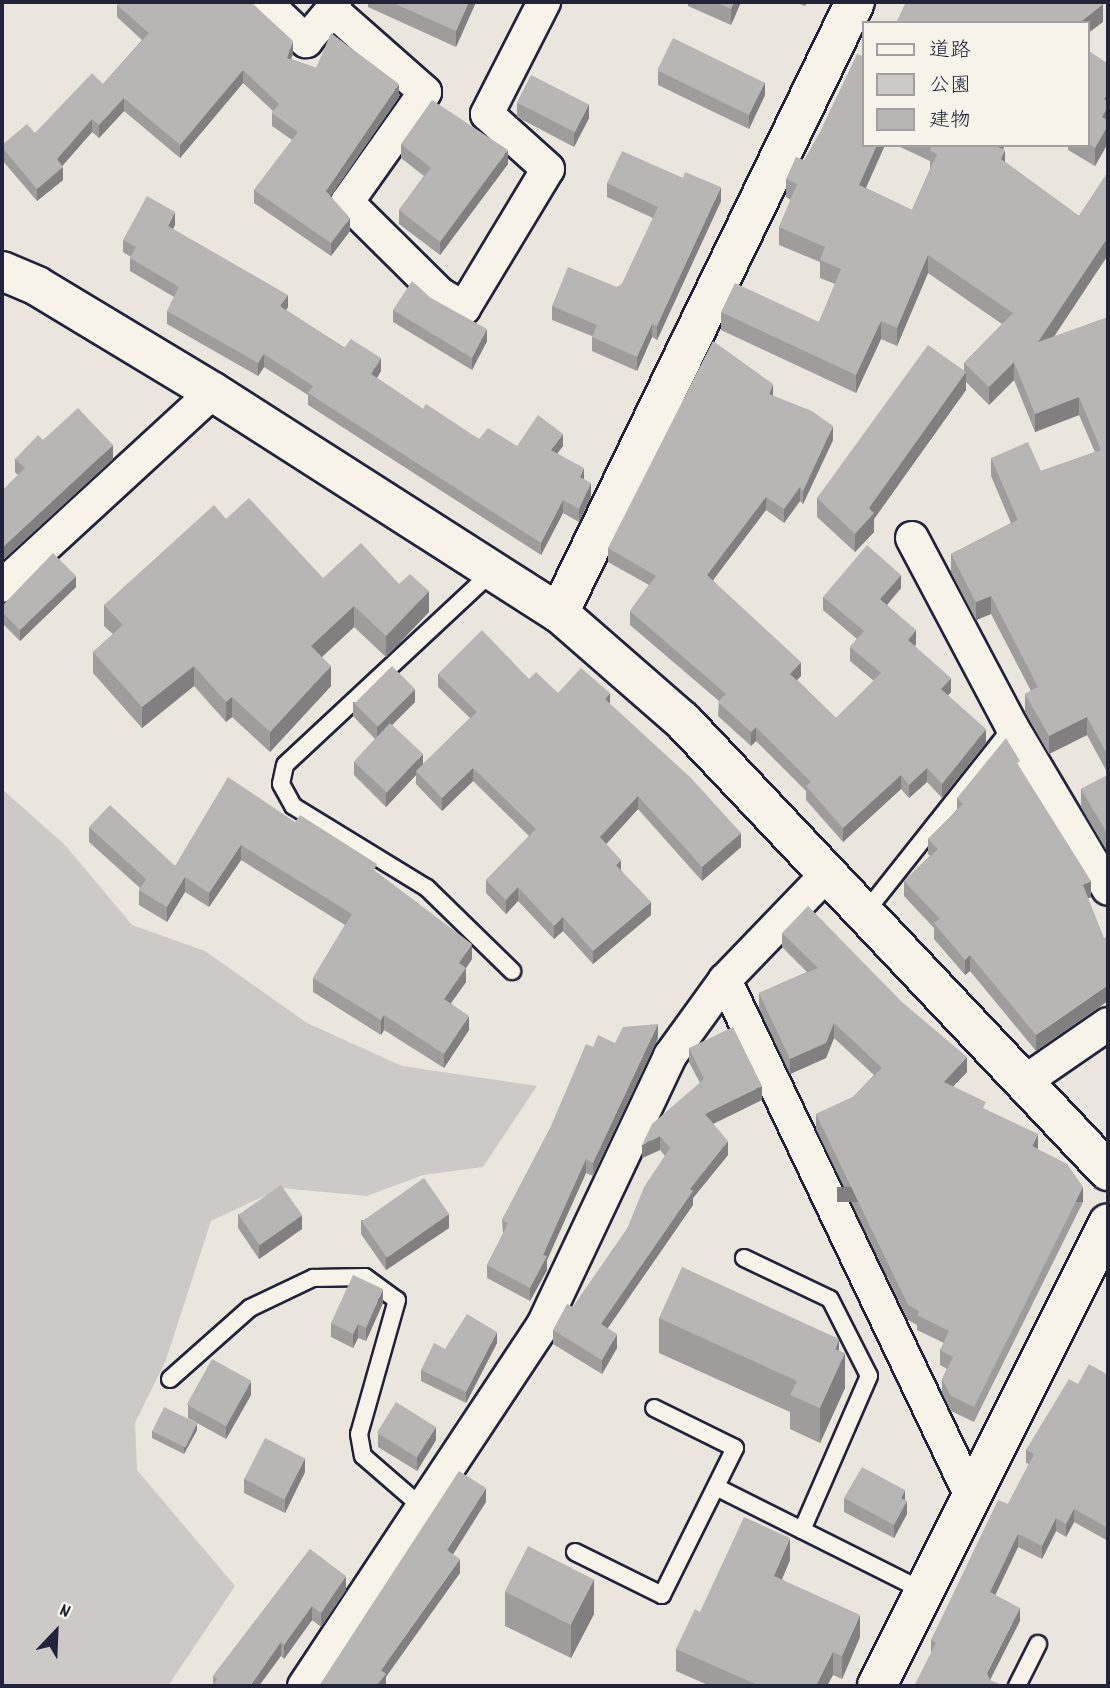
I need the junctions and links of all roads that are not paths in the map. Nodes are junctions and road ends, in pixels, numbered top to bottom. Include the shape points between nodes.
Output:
1 (265, 2) edge
2 (544, 2) edge
3 (855, 2) edge
4 (334, 6) edge
5 (2, 271) edge
6 (213, 392) junction
7 (912, 538) dead end
8 (493, 571) junction
9 (2, 586) edge
10 (559, 613) junction
11 (1012, 727) junction
12 (826, 875) junction
13 (1108, 889) edge
14 (864, 914) junction
15 (512, 971) dead end
16 (725, 980) junction
17 (1108, 1024) edge
18 (1024, 1082) junction
19 (1108, 1171) edge
20 (1108, 1223) edge
21 (744, 1258) dead end
22 (170, 1379) dead end
23 (654, 1408) dead end
24 (716, 1487) junction
25 (971, 1496) junction
26 (423, 1508) junction
27 (802, 1530) junction
28 (575, 1552) dead end
29 (924, 1591) junction
30 (1038, 1643) dead end
31 (304, 1686) edge
32 (877, 1686) edge
33 (1017, 1686) edge

1 - 4 street via 306,41
2 - 4 street via 487,114 548,169 464,308 440,294 347,202 425,92
3 - 10 street
5 - 6 street via 37,286
6 - 8 street
6 - 9 street
7 - 11 street
8 - 10 street
8 - 15 lane via 285,765 281,784 293,806 427,888
10 - 12 street via 683,721
11 - 13 street
11 - 14 lane
12 - 14 street
12 - 16 street
14 - 18 street
16 - 25 street
16 - 26 street via 670,1056 542,1327
17 - 18 street
18 - 19 street
20 - 25 street
21 - 27 lane via 830,1299 869,1376
22 - 26 lane via 250,1308 313,1278 365,1277 397,1300 359,1434 363,1456
23 - 24 lane via 735,1448
24 - 27 lane
24 - 28 lane via 662,1595
25 - 29 street
26 - 31 street
27 - 29 lane
29 - 32 street
30 - 33 lane

